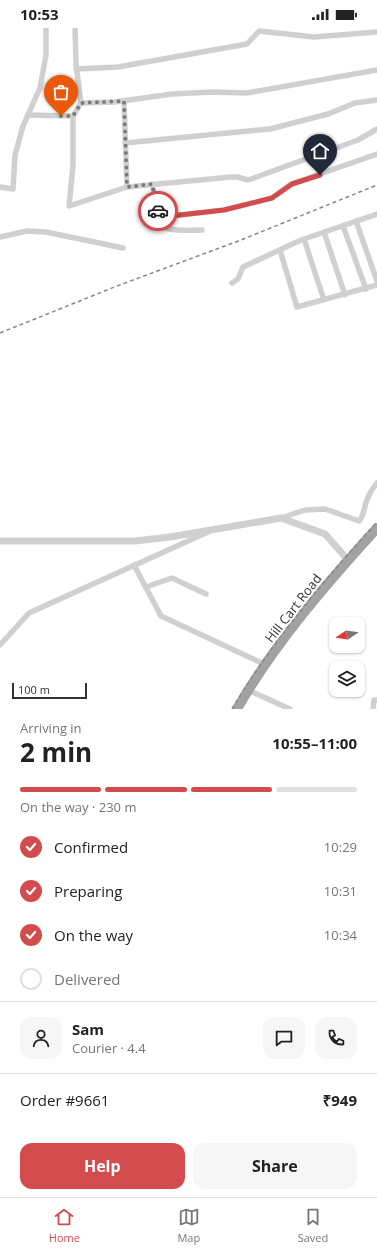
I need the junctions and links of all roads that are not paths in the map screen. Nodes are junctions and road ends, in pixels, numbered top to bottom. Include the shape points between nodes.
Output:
1 (46, 28) edge
2 (75, 28) edge
3 (377, 32) edge
4 (76, 69) junction
5 (377, 70) edge
6 (377, 100) edge
7 (124, 101) junction
8 (81, 103) junction
9 (28, 115) junction
10 (73, 116) junction
11 (377, 129) edge
12 (125, 143) junction
13 (377, 154) edge
14 (152, 184) junction
15 (0, 187) edge
16 (127, 187) junction
17 (377, 214) edge
18 (162, 217) junction
19 (356, 221) junction
20 (344, 226) junction
21 (202, 230) dead end
22 (324, 232) junction
23 (0, 237) edge
24 (304, 239) junction
25 (123, 248) dead end
26 (280, 250) junction
27 (377, 281) edge
28 (232, 283) dead end
29 (377, 285) edge
30 (366, 288) junction
31 (345, 295) junction
32 (324, 300) junction
33 (377, 483) edge
34 (281, 518) junction
35 (377, 528) edge
36 (216, 529) junction
37 (0, 541) edge
38 (348, 560) junction
39 (134, 566) junction
40 (146, 587) junction
41 (206, 594) dead end
42 (0, 645) edge
43 (266, 665) junction
44 (248, 690) junction
45 (377, 700) edge
46 (237, 709) edge
47 (290, 709) edge
48 (373, 709) edge

1 - 9 street via 46,55 40,88
2 - 4 street
3 - 4 street via 314,37 259,31 247,44 118,67
4 - 8 street
5 - 7 street via 246,93 172,94
6 - 12 street via 355,103 328,114 270,129
7 - 8 street
7 - 12 street
8 - 10 street
9 - 10 street
9 - 15 street via 14,155 13,189
10 - 16 street via 70,206
11 - 14 street via 358,140 248,180 231,177
12 - 16 street
13 - 18 street via 292,184 272,198 224,210
14 - 16 street
14 - 18 street via 159,215
17 - 19 street
18 - 21 street via 162,226 167,228
19 - 20 street
19 - 27 street
20 - 22 street
20 - 30 street
22 - 24 street
22 - 31 street
23 - 25 street via 27,231 46,232
24 - 26 street
24 - 32 street
26 - 28 street via 244,267 238,279
26 - 32 street via 297,307
29 - 30 street
30 - 31 street
31 - 32 street
33 - 34 street via 359,521 325,509 305,510
34 - 36 street
34 - 38 street via 325,534
35 - 38 highway, Hill Cart Road
36 - 37 street via 135,541
36 - 39 street
38 - 43 highway, Hill Cart Road
39 - 40 street
39 - 42 street via 29,613
40 - 41 street via 172,578
40 - 43 street via 161,616
43 - 44 highway, Hill Cart Road
44 - 46 highway, Hill Cart Road
44 - 47 street
45 - 48 street via 374,700

